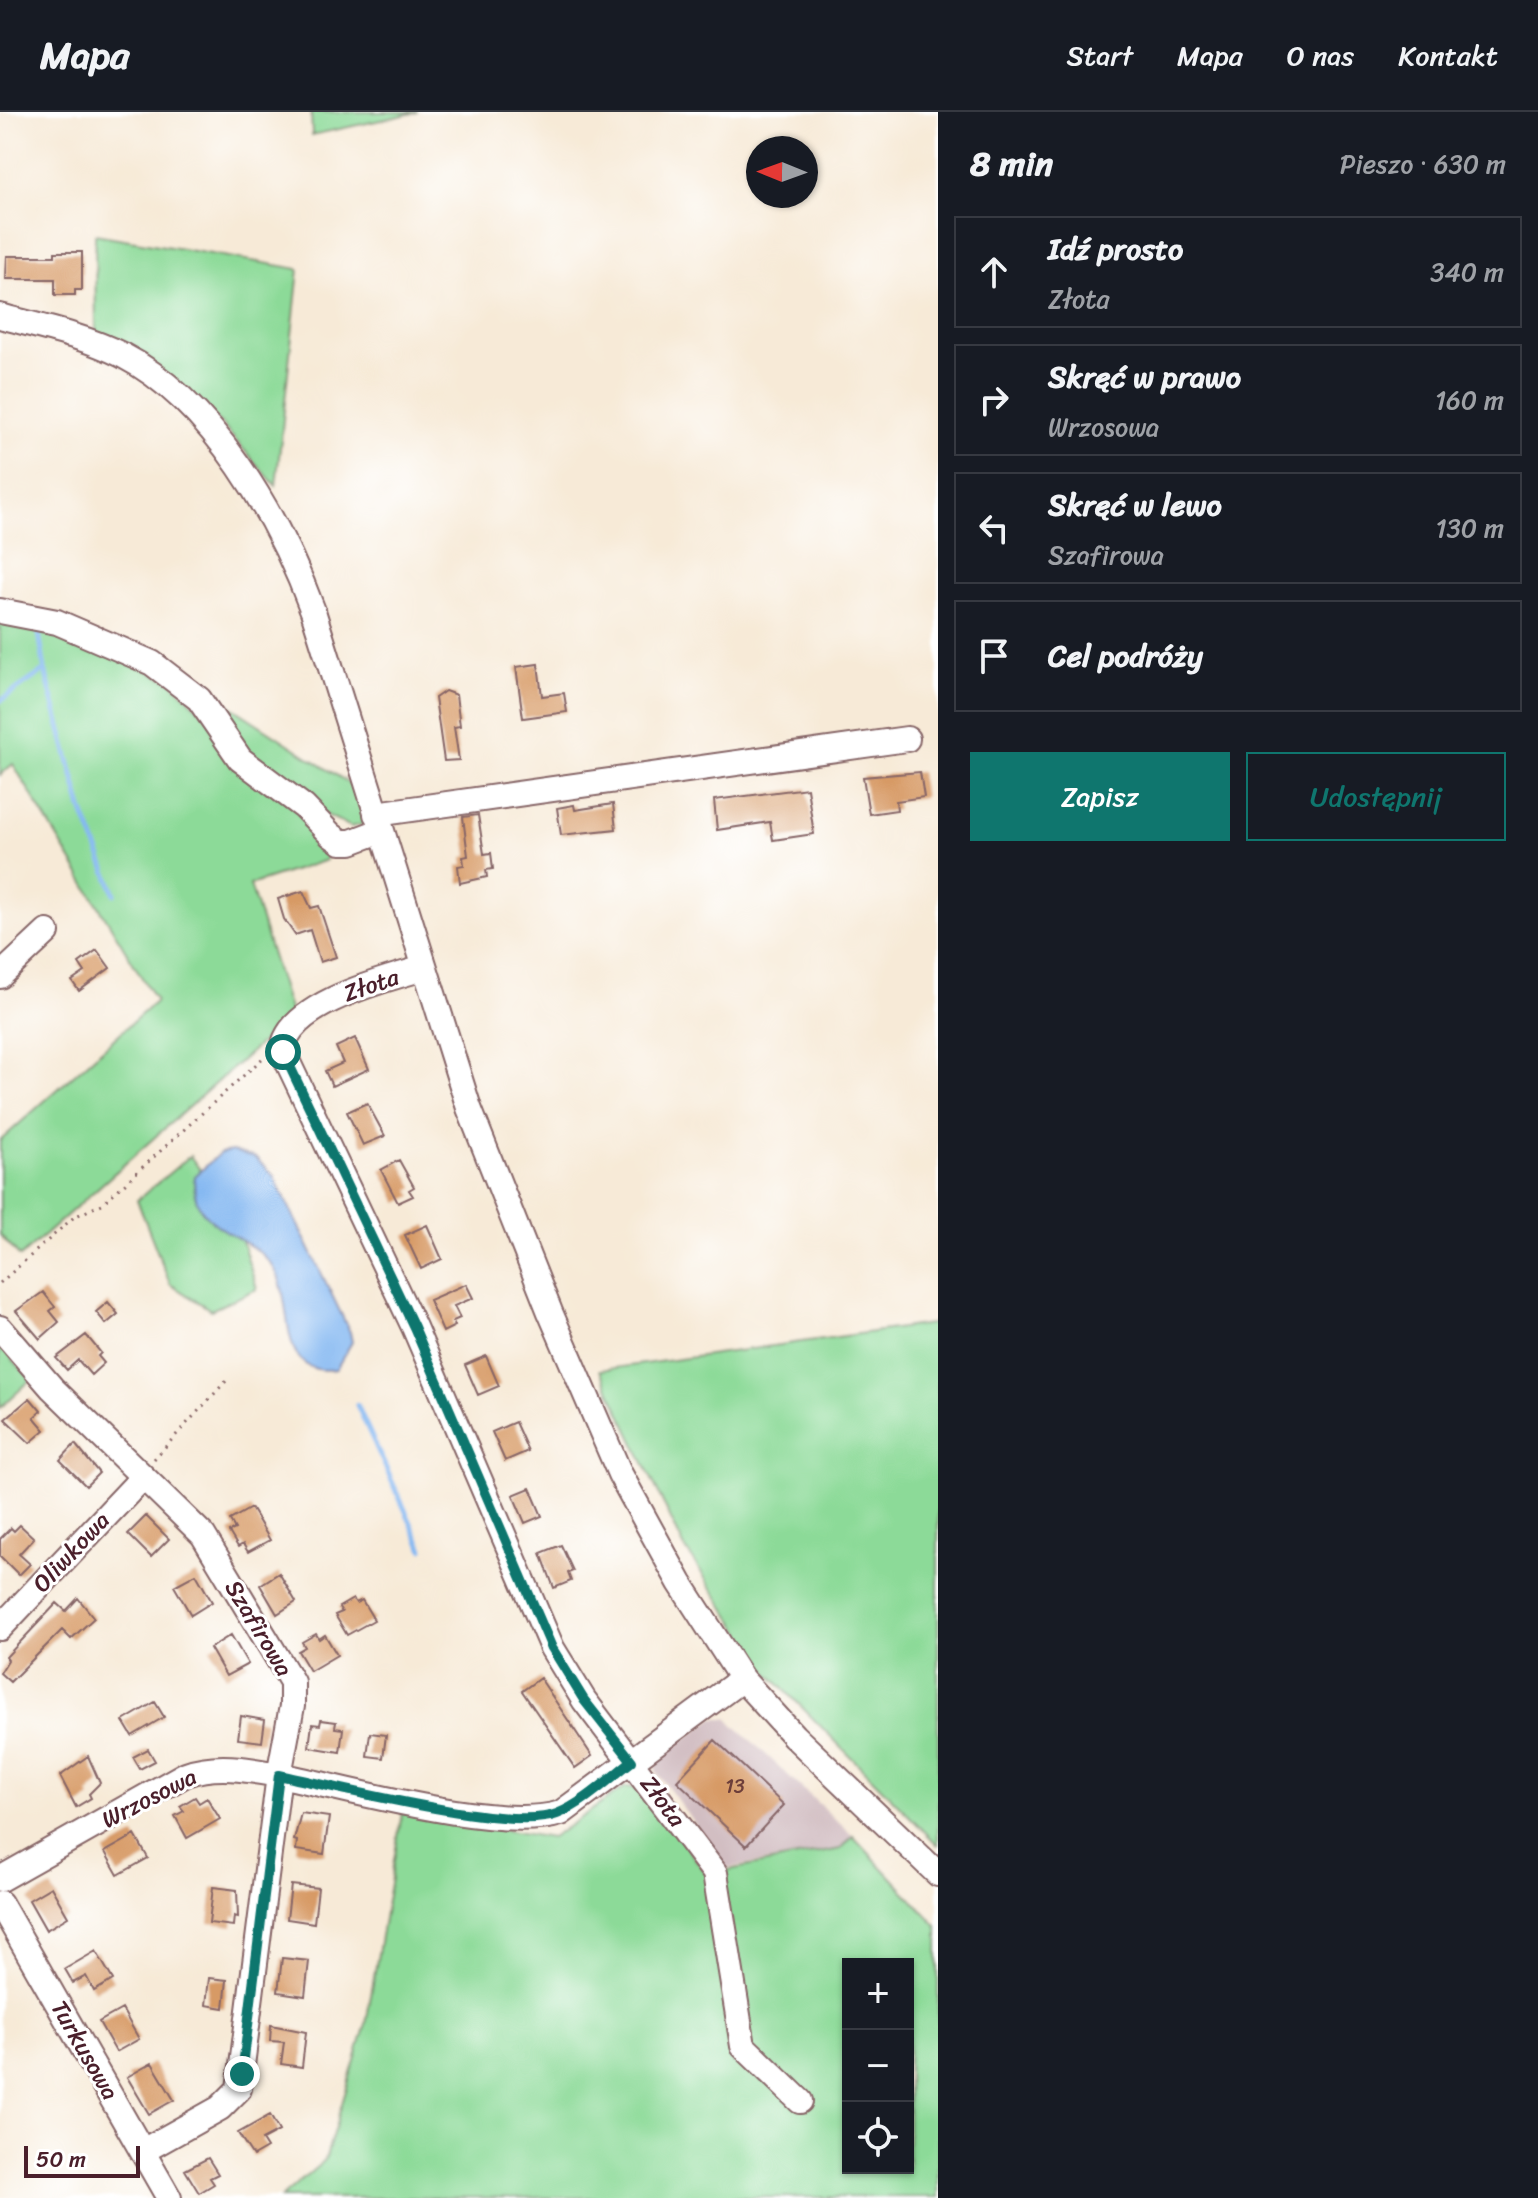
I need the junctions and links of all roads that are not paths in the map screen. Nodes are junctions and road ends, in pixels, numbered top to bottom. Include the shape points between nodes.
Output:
1 (0, 316) edge
2 (0, 611) edge
3 (907, 739) dead end
4 (378, 823) junction
5 (47, 932) dead end
6 (424, 968) junction
7 (0, 976) edge
8 (0, 1328) edge
9 (144, 1472) junction
10 (0, 1628) edge
11 (742, 1679) junction
12 (632, 1761) junction
13 (279, 1775) junction
14 (938, 1874) edge
15 (0, 1879) edge
16 (0, 1903) edge
17 (800, 2101) dead end
18 (143, 2151) junction
19 (169, 2198) edge

1 - 4 street via 82,339 143,368 188,408 232,460 264,504 293,561
2 - 4 street via 57,622 152,663 199,699 240,759 341,842 351,842
3 - 4 street
4 - 6 street
5 - 7 street
6 - 11 street via 479,1133 598,1425 659,1547
6 - 12 street, Złota via 343,992 292,1030 284,1043 286,1060 414,1327 552,1648
8 - 9 street, Szafirowa via 52,1388
9 - 10 street, Oliwkowa
9 - 13 street, Szafirowa via 203,1535 292,1682
11 - 12 street, Wrzosowa
11 - 14 street
12 - 13 street, Wrzosowa via 561,1813 526,1820
12 - 17 street, Złota via 715,1873 743,2046
13 - 15 street, Wrzosowa via 229,1767 194,1771
13 - 18 street, Szafirowa via 239,2089 220,2108
16 - 18 street, Turkusowa
18 - 19 street, Turkusowa

